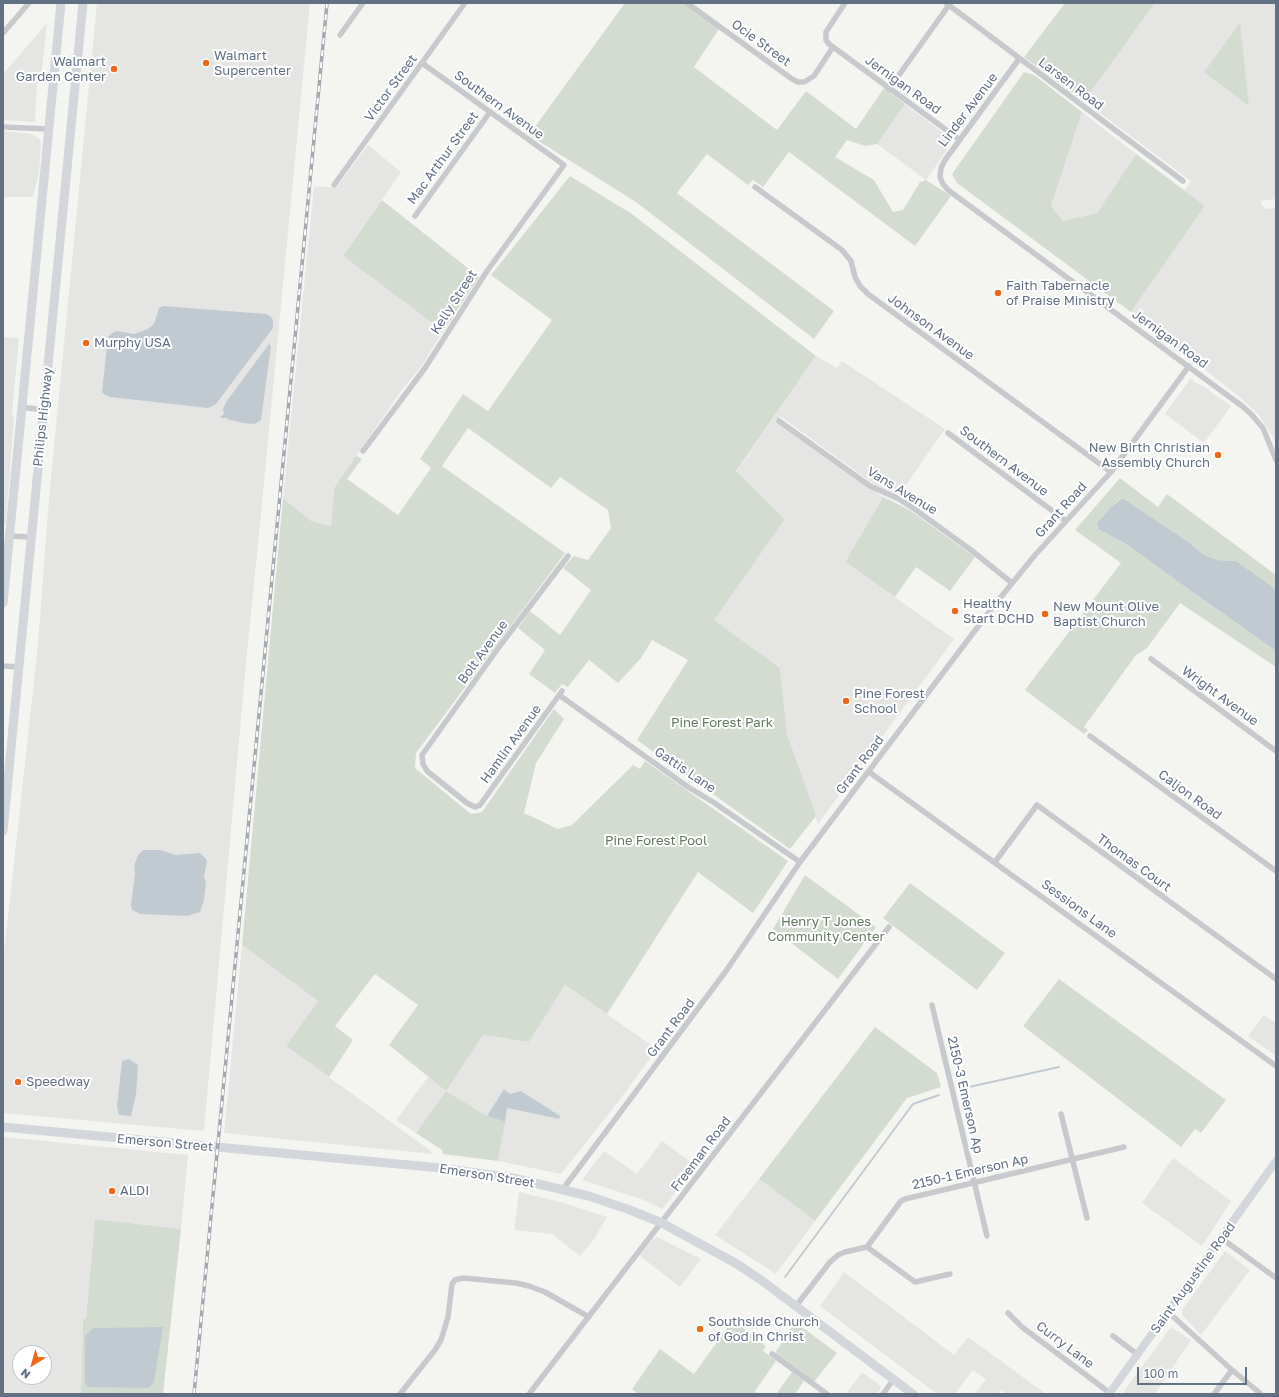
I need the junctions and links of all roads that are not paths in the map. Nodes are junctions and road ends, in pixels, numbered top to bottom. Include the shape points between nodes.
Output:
1 (29, 3) edge
2 (61, 3) edge
3 (83, 3) edge
4 (363, 3) edge
5 (465, 3) edge
6 (687, 3) edge
7 (846, 3) edge
8 (947, 4) edge
9 (3, 33) edge
10 (340, 35) dead end
11 (833, 48) junction
12 (1019, 59) junction
13 (422, 63) junction
14 (889, 88) junction
15 (490, 112) junction
16 (3, 127) edge
17 (49, 129) junction
18 (960, 140) junction
19 (564, 164) joint
20 (940, 177) joint
21 (1183, 181) dead end
22 (334, 185) dead end
23 (755, 187) dead end
24 (415, 216) dead end
25 (1189, 366) junction
26 (22, 407) junction
27 (44, 410) junction
28 (779, 421) dead end
29 (948, 433) dead end
30 (363, 451) dead end
31 (1276, 460) edge
32 (1111, 472) junction
33 (1066, 521) junction
34 (10, 536) junction
35 (31, 537) junction
36 (568, 556) dead end
37 (1012, 583) junction
38 (3, 603) edge
39 (1151, 659) dead end
40 (3, 666) edge
41 (18, 667) junction
42 (561, 693) joint
43 (1090, 736) dead end
44 (1276, 751) edge
45 (869, 772) junction
46 (475, 807) joint
47 (3, 831) edge
48 (800, 862) junction
49 (995, 862) junction
50 (1276, 871) edge
51 (889, 927) dead end
52 (1276, 979) edge
53 (932, 1006) dead end
54 (1276, 1066) edge
55 (1061, 1114) dead end
56 (3, 1127) edge
57 (1124, 1147) dead end
58 (1072, 1160) junction
59 (1275, 1166) edge
60 (974, 1183) junction
61 (563, 1189) junction
62 (1087, 1218) dead end
63 (662, 1223) junction
64 (987, 1236) dead end
65 (1222, 1238) junction
66 (867, 1247) junction
67 (950, 1274) dead end
68 (1276, 1278) edge
69 (796, 1306) junction
70 (1168, 1312) junction
71 (1008, 1313) dead end
72 (589, 1316) junction
73 (1113, 1336) dead end
74 (772, 1354) dead end
75 (1137, 1354) junction
76 (1232, 1370) junction
77 (893, 1380) junction
78 (1109, 1393) edge
79 (400, 1394) edge
80 (529, 1394) edge
81 (827, 1394) edge
82 (883, 1394) edge
83 (913, 1394) edge
84 (1214, 1394) edge
85 (1261, 1394) edge

1 - 9 street
2 - 17 main road, Philips Highway
3 - 27 main road, Philips Highway
4 - 10 street
5 - 13 street, Victor Street
6 - 11 street, Ocie Street via 798,82 804,82 814,76
7 - 11 street via 826,32 826,40
8 - 12 street, Larsen Road
8 - 14 street
11 - 14 street, Jernigan Road
12 - 18 street, Linder Avenue
12 - 21 street, Larsen Road
13 - 15 street, Southern Avenue
13 - 22 street, Victor Street
14 - 18 street, Jernigan Road
15 - 19 street, Southern Avenue
15 - 24 street, Mac Arthur Street
16 - 17 street
17 - 26 main road, Philips Highway
18 - 20 street, Linder Avenue via 944,160 940,168
19 - 30 street, Kelly Street via 487,271 425,368
20 - 25 street, Jernigan Road via 948,190
23 - 32 street, Johnson Avenue via 842,250 851,261 860,286 868,294
25 - 31 street, Jernigan Road via 1252,414 1266,434
25 - 32 street, Grant Road
26 - 27 street
26 - 34 main road, Philips Highway
27 - 35 main road, Philips Highway
28 - 37 street, Vans Avenue via 870,486 913,508
29 - 33 street, Southern Avenue
32 - 33 street, Grant Road
33 - 37 street, Grant Road
34 - 35 street
34 - 38 main road, Philips Highway
35 - 41 main road, Philips Highway
36 - 46 street, Bolt Avenue via 422,755 423,764 428,771
37 - 45 street, Grant Road
39 - 44 street, Wright Avenue
40 - 41 street
41 - 47 main road, Philips Highway
42 - 46 street, Hamlin Avenue via 480,805
42 - 48 street, Gattis Lane via 688,787
43 - 50 street, Caljon Road
45 - 48 street, Grant Road
45 - 49 street, Sessions Lane
48 - 61 street, Grant Road via 726,971
49 - 52 street, Thomas Court via 1037,805
49 - 54 street, Sessions Lane
51 - 63 street, Freeman Road
53 - 60 street, 2150-3 Emerson Ap
55 - 58 street
56 - 61 main road, Emerson Street via 441,1168 513,1178
57 - 58 street, 2150-1 Emerson Ap
58 - 60 street, 2150-1 Emerson Ap
58 - 62 street
59 - 65 main road, Saint Augustine Road
60 - 64 street, 2150-3 Emerson Ap
60 - 66 street, 2150-1 Emerson Ap via 901,1201
61 - 63 main road, Emerson Street
63 - 69 main road, Emerson Street via 737,1264
63 - 72 street, Freeman Road
65 - 68 street
65 - 70 main road, Saint Augustine Road
66 - 67 street via 915,1282
66 - 69 street via 845,1252 834,1258
69 - 77 main road, Emerson Street
70 - 75 main road, Saint Augustine Road
70 - 76 street
71 - 78 street, Curry Lane via 1022,1327
72 - 79 street via 529,1286 463,1278 455,1280 452,1284 448,1317 441,1340
72 - 80 street, Freeman Road
73 - 75 street
74 - 81 street
75 - 78 main road, Saint Augustine Road
76 - 84 street
76 - 85 street
77 - 82 street
77 - 83 main road, Emerson Street

